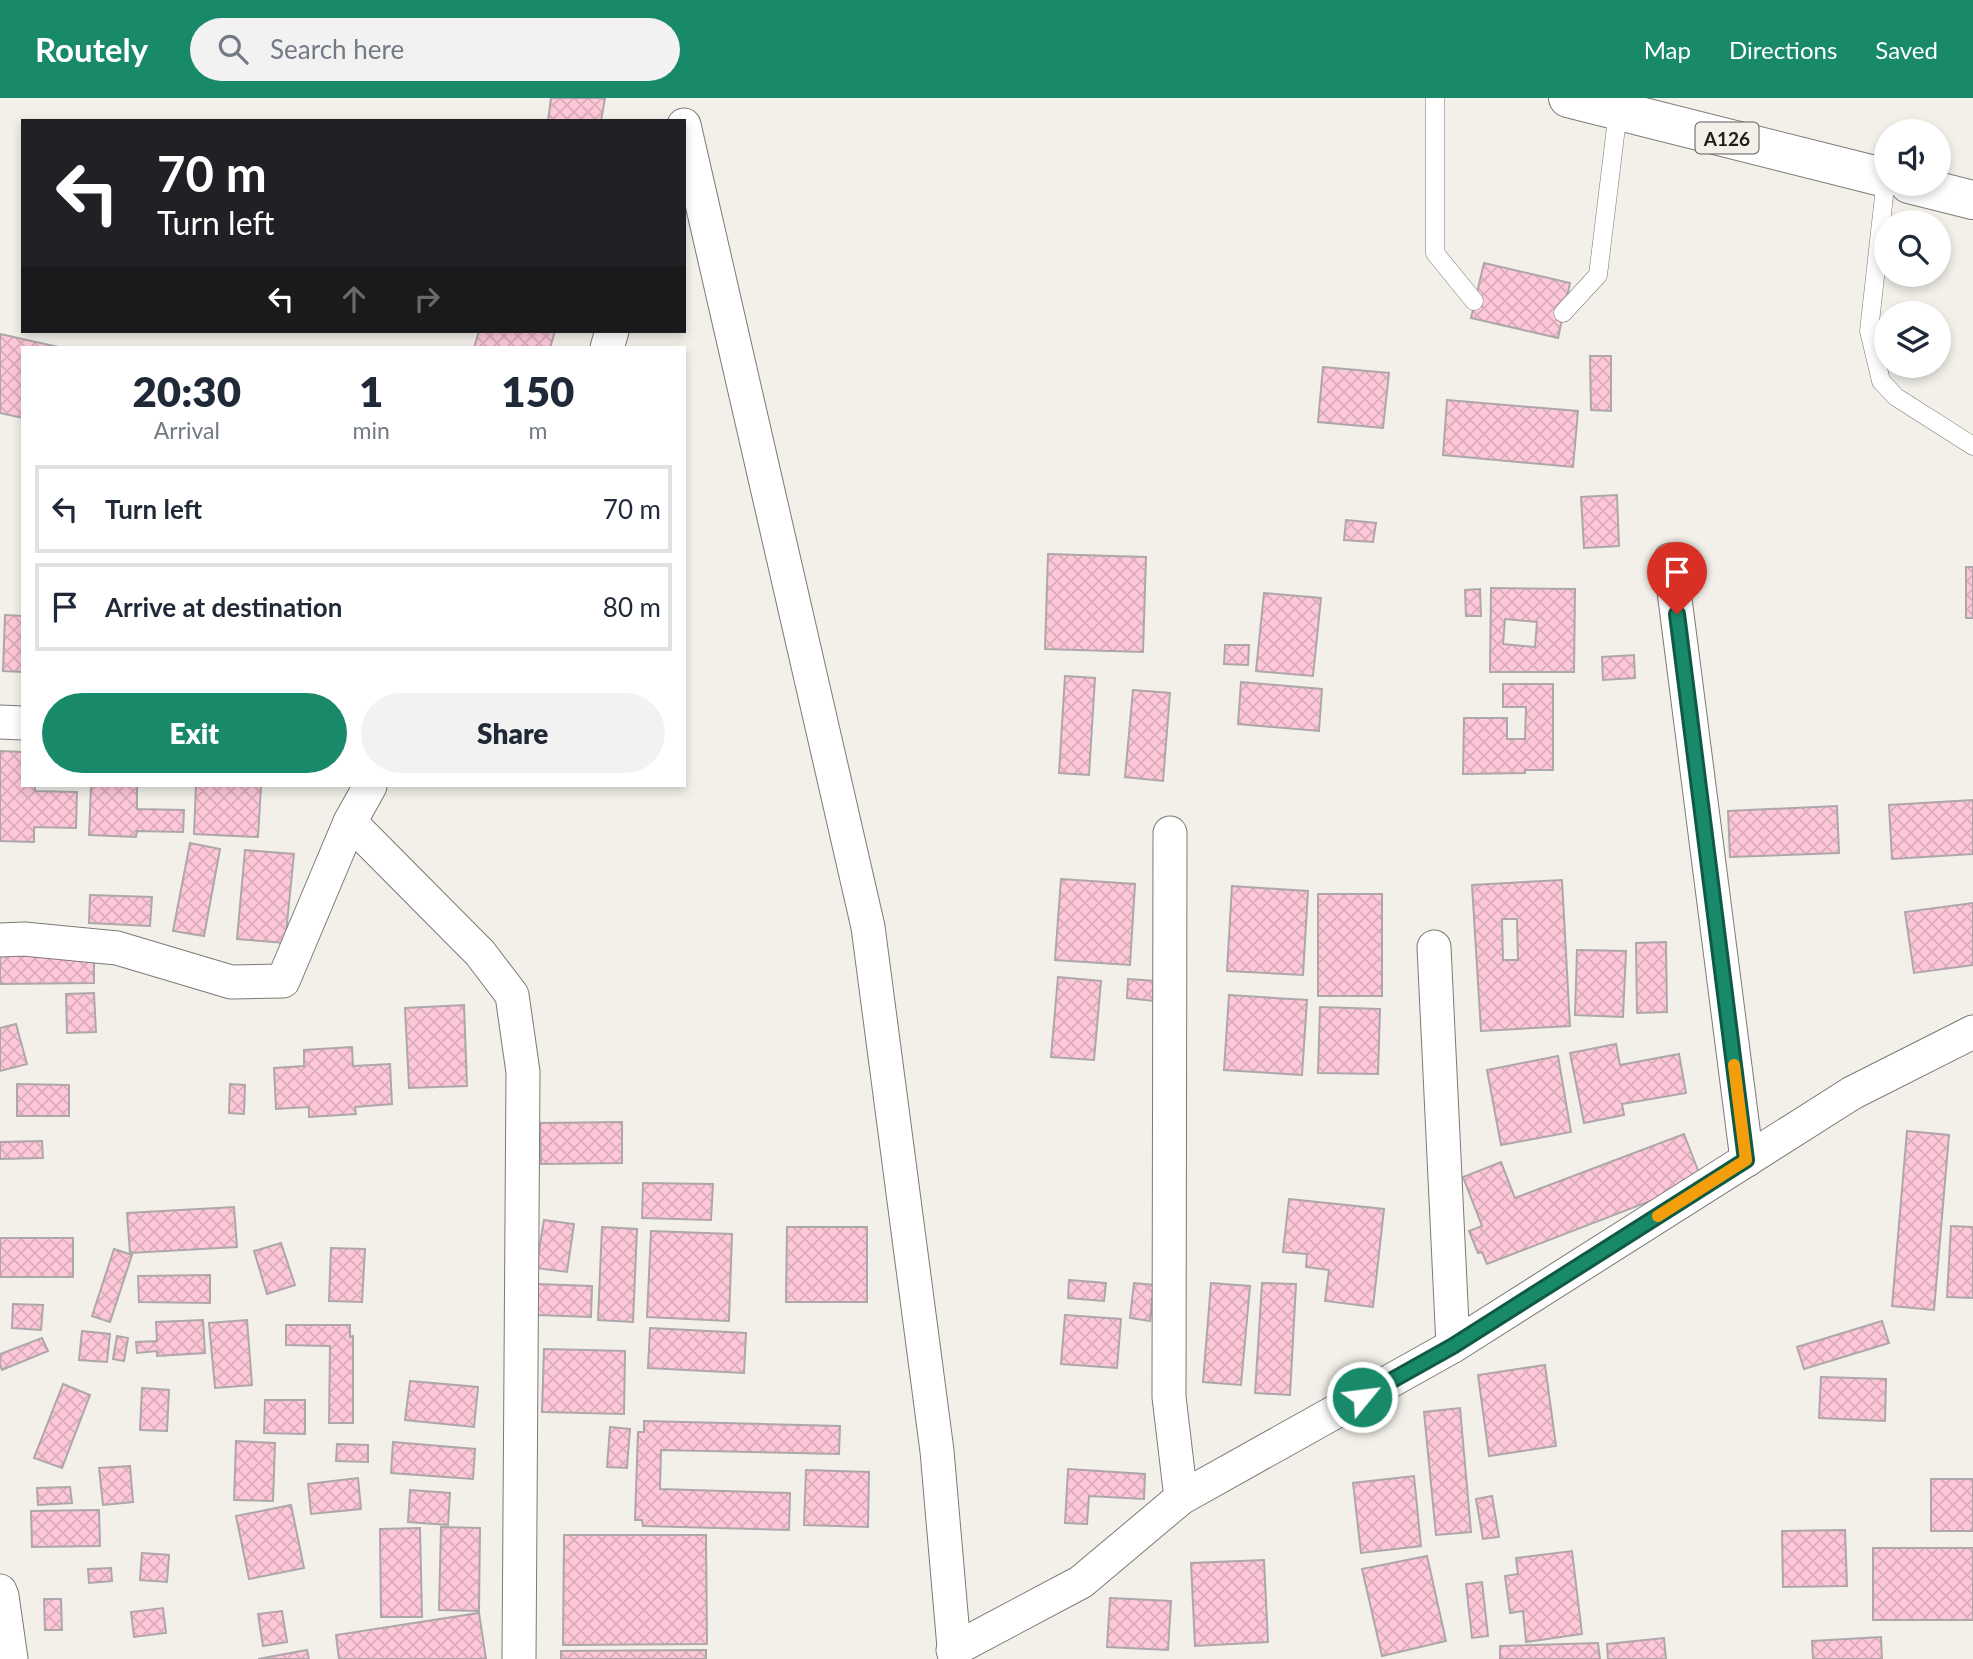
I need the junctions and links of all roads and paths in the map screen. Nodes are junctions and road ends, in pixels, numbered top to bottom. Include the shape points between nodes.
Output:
1 (677, 98) edge
2 (1435, 98) edge
3 (1568, 98) edge
4 (1618, 110) junction
5 (671, 119) edge
6 (683, 119) edge
7 (686, 132) edge
8 (1874, 175) edge
9 (1951, 194) edge
10 (1884, 196) edge
11 (1973, 200) edge
12 (1475, 301) dead end
13 (1563, 313) dead end
14 (1973, 446) edge
15 (1670, 559) dead end
16 (0, 722) edge
17 (21, 723) edge
18 (369, 787) edge
19 (350, 822) junction
20 (1170, 833) dead end
21 (0, 940) edge
22 (1434, 947) dead end
23 (1973, 1032) edge
24 (1746, 1160) junction
25 (1453, 1346) junction
26 (1181, 1498) junction
27 (0, 1591) edge
28 (954, 1654) edge
29 (11, 1659) edge
30 (519, 1659) edge

1 - 5 street
1 - 6 street
2 - 12 lane via 1435,253
3 - 4 highway, A126
4 - 8 highway, A126
4 - 13 lane via 1598,275
7 - 28 street via 868,927 937,1451
9 - 11 highway
10 - 14 lane via 1870,331 1881,381 1896,397
15 - 24 street
16 - 17 street
18 - 19 street
19 - 21 street via 283,981 232,982 117,948
19 - 30 street via 480,953 512,995 523,1072
20 - 26 street via 1169,1397
22 - 25 street
23 - 24 street via 1852,1094
24 - 25 street
25 - 26 street
26 - 28 street via 1081,1582
27 - 29 street

